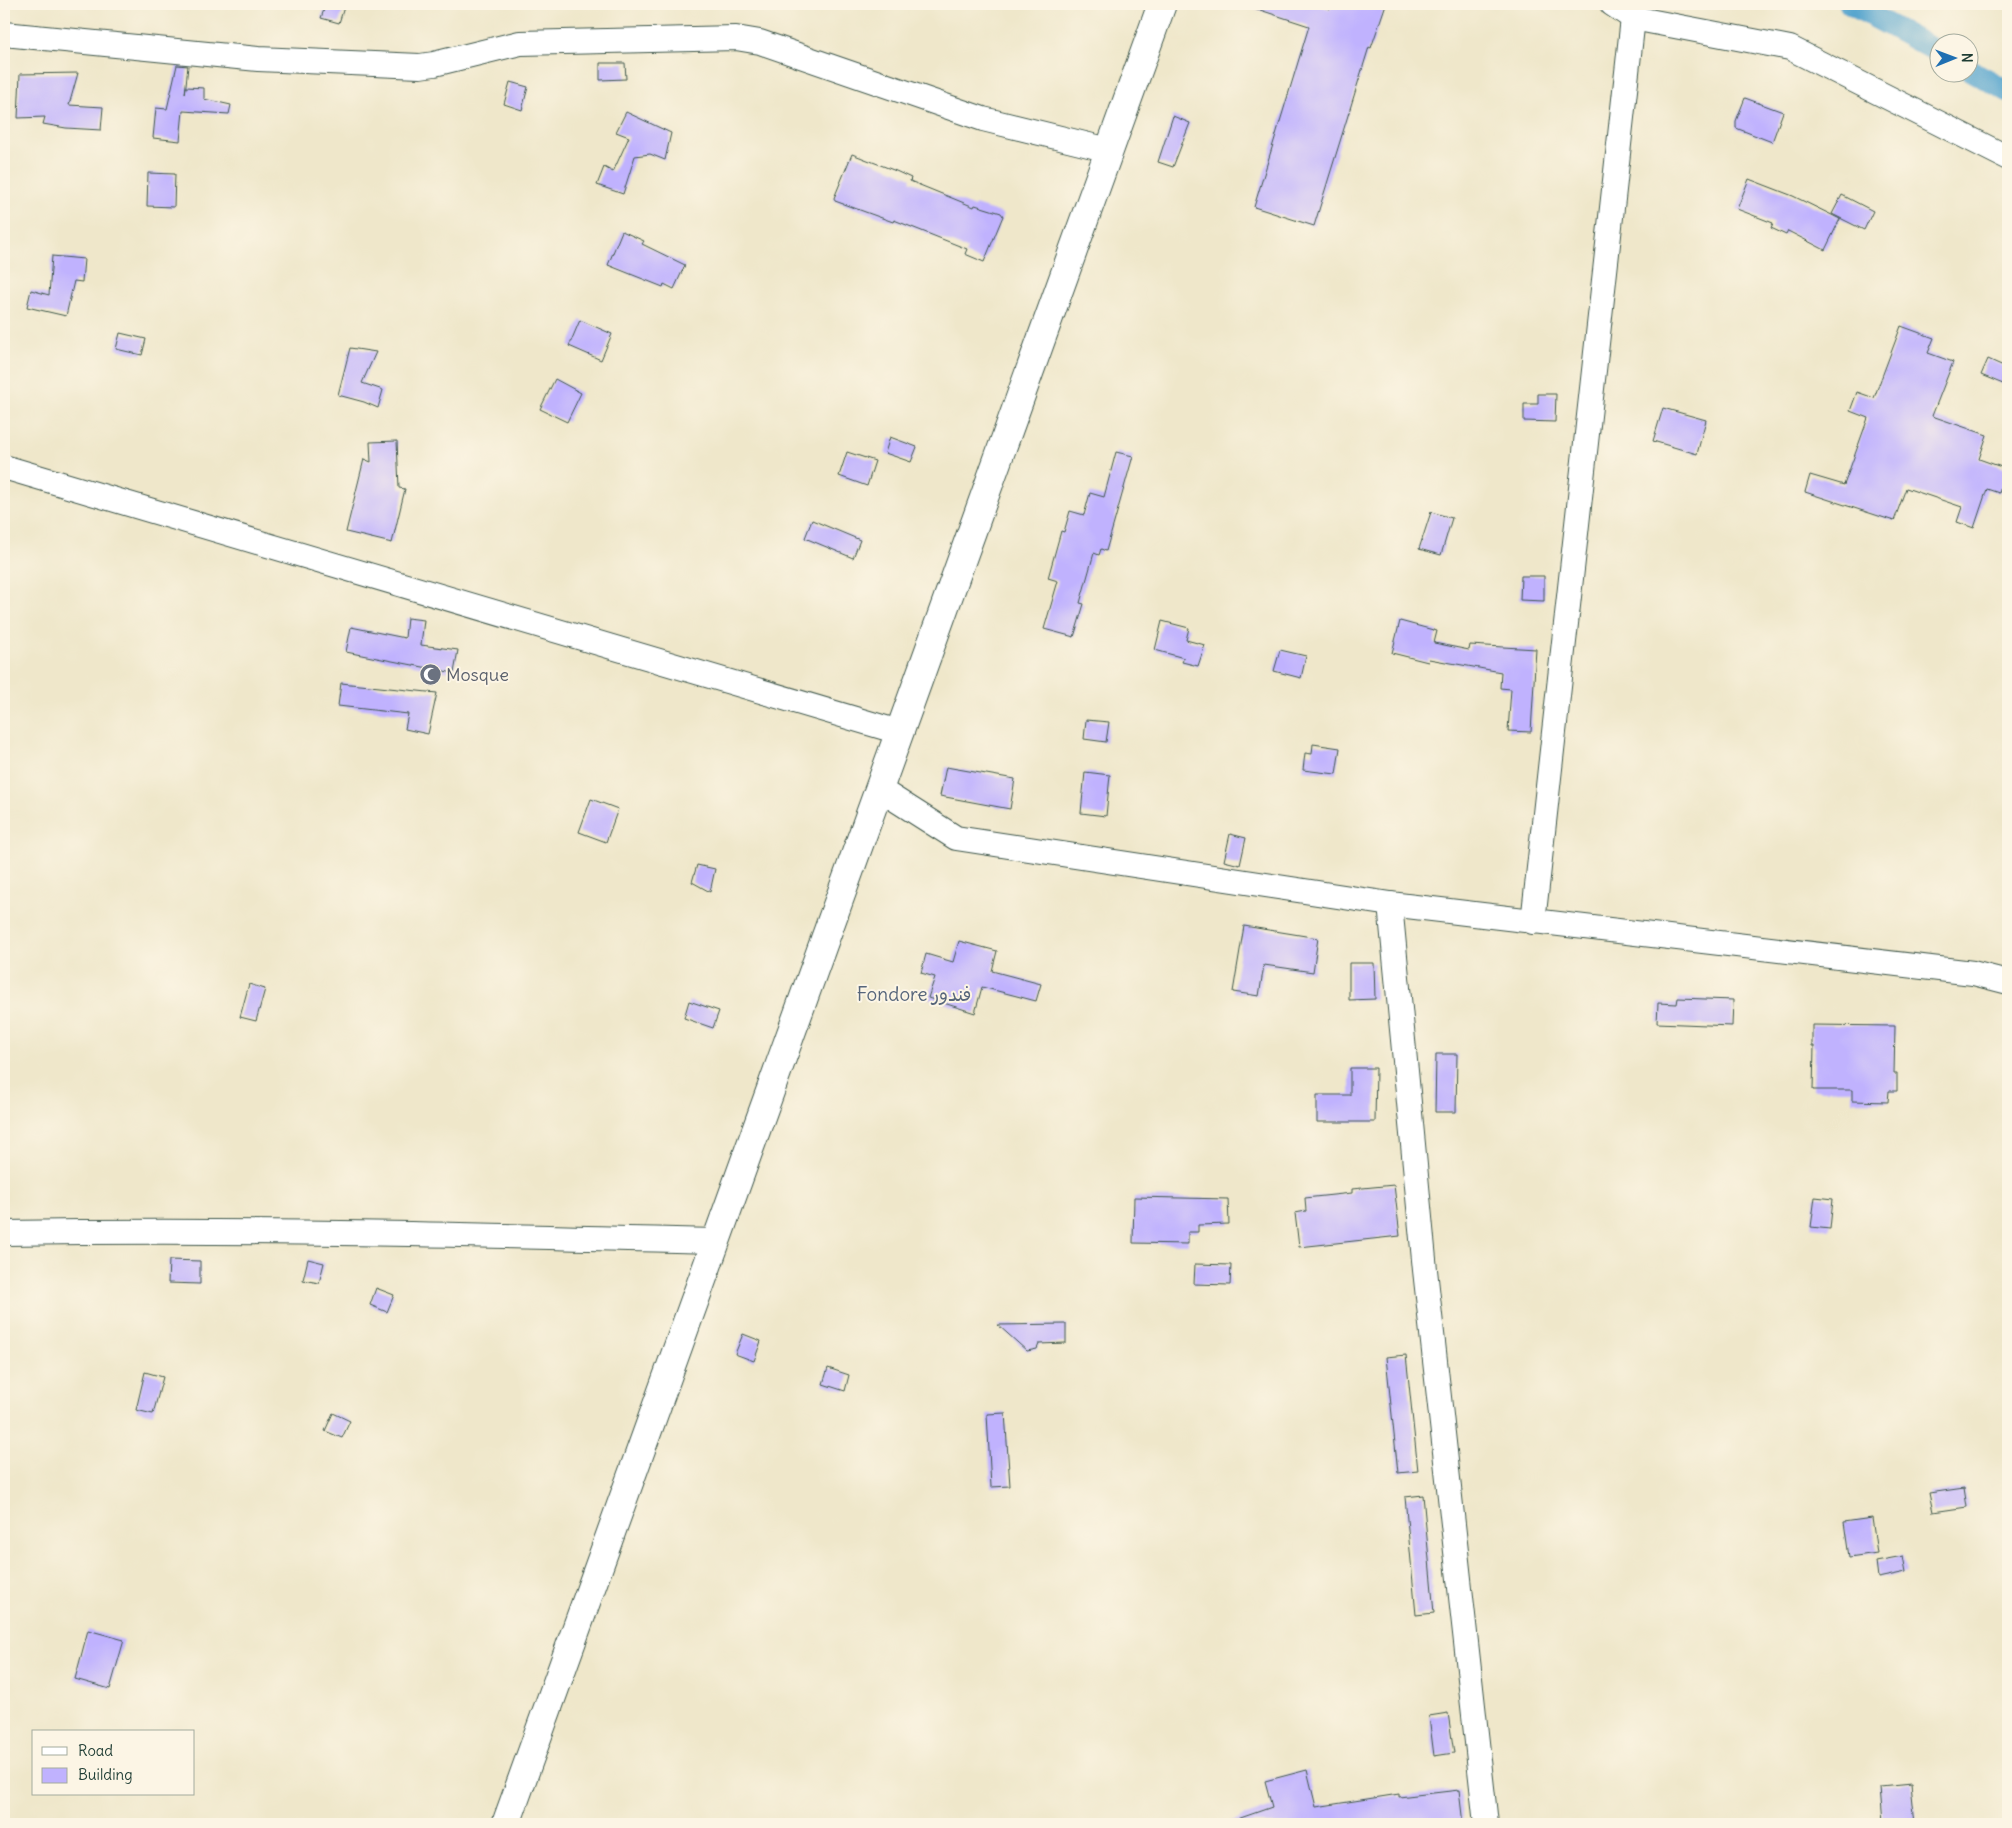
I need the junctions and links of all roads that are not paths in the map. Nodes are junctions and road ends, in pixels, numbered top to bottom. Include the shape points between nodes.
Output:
1 (1162, 4) edge
2 (1612, 4) edge
3 (1633, 18) junction
4 (4, 34) edge
5 (1109, 150) junction
6 (2008, 158) edge
7 (4, 467) edge
8 (899, 732) junction
9 (879, 789) junction
10 (1390, 904) junction
11 (1533, 922) junction
12 (2008, 982) edge
13 (4, 1233) edge
14 (715, 1241) junction
15 (506, 1824) edge
16 (1486, 1824) edge

1 - 5 main road
2 - 3 street
3 - 6 street via 1790,48
3 - 11 street
4 - 5 street via 258,59 420,66 520,43 736,38 760,42 983,119
5 - 8 main road
7 - 8 street
8 - 9 main road
9 - 10 street via 956,838
9 - 14 main road
10 - 11 street
10 - 16 street via 1425,1270
11 - 12 street via 1973,974
13 - 14 street via 151,1230
14 - 15 main road

